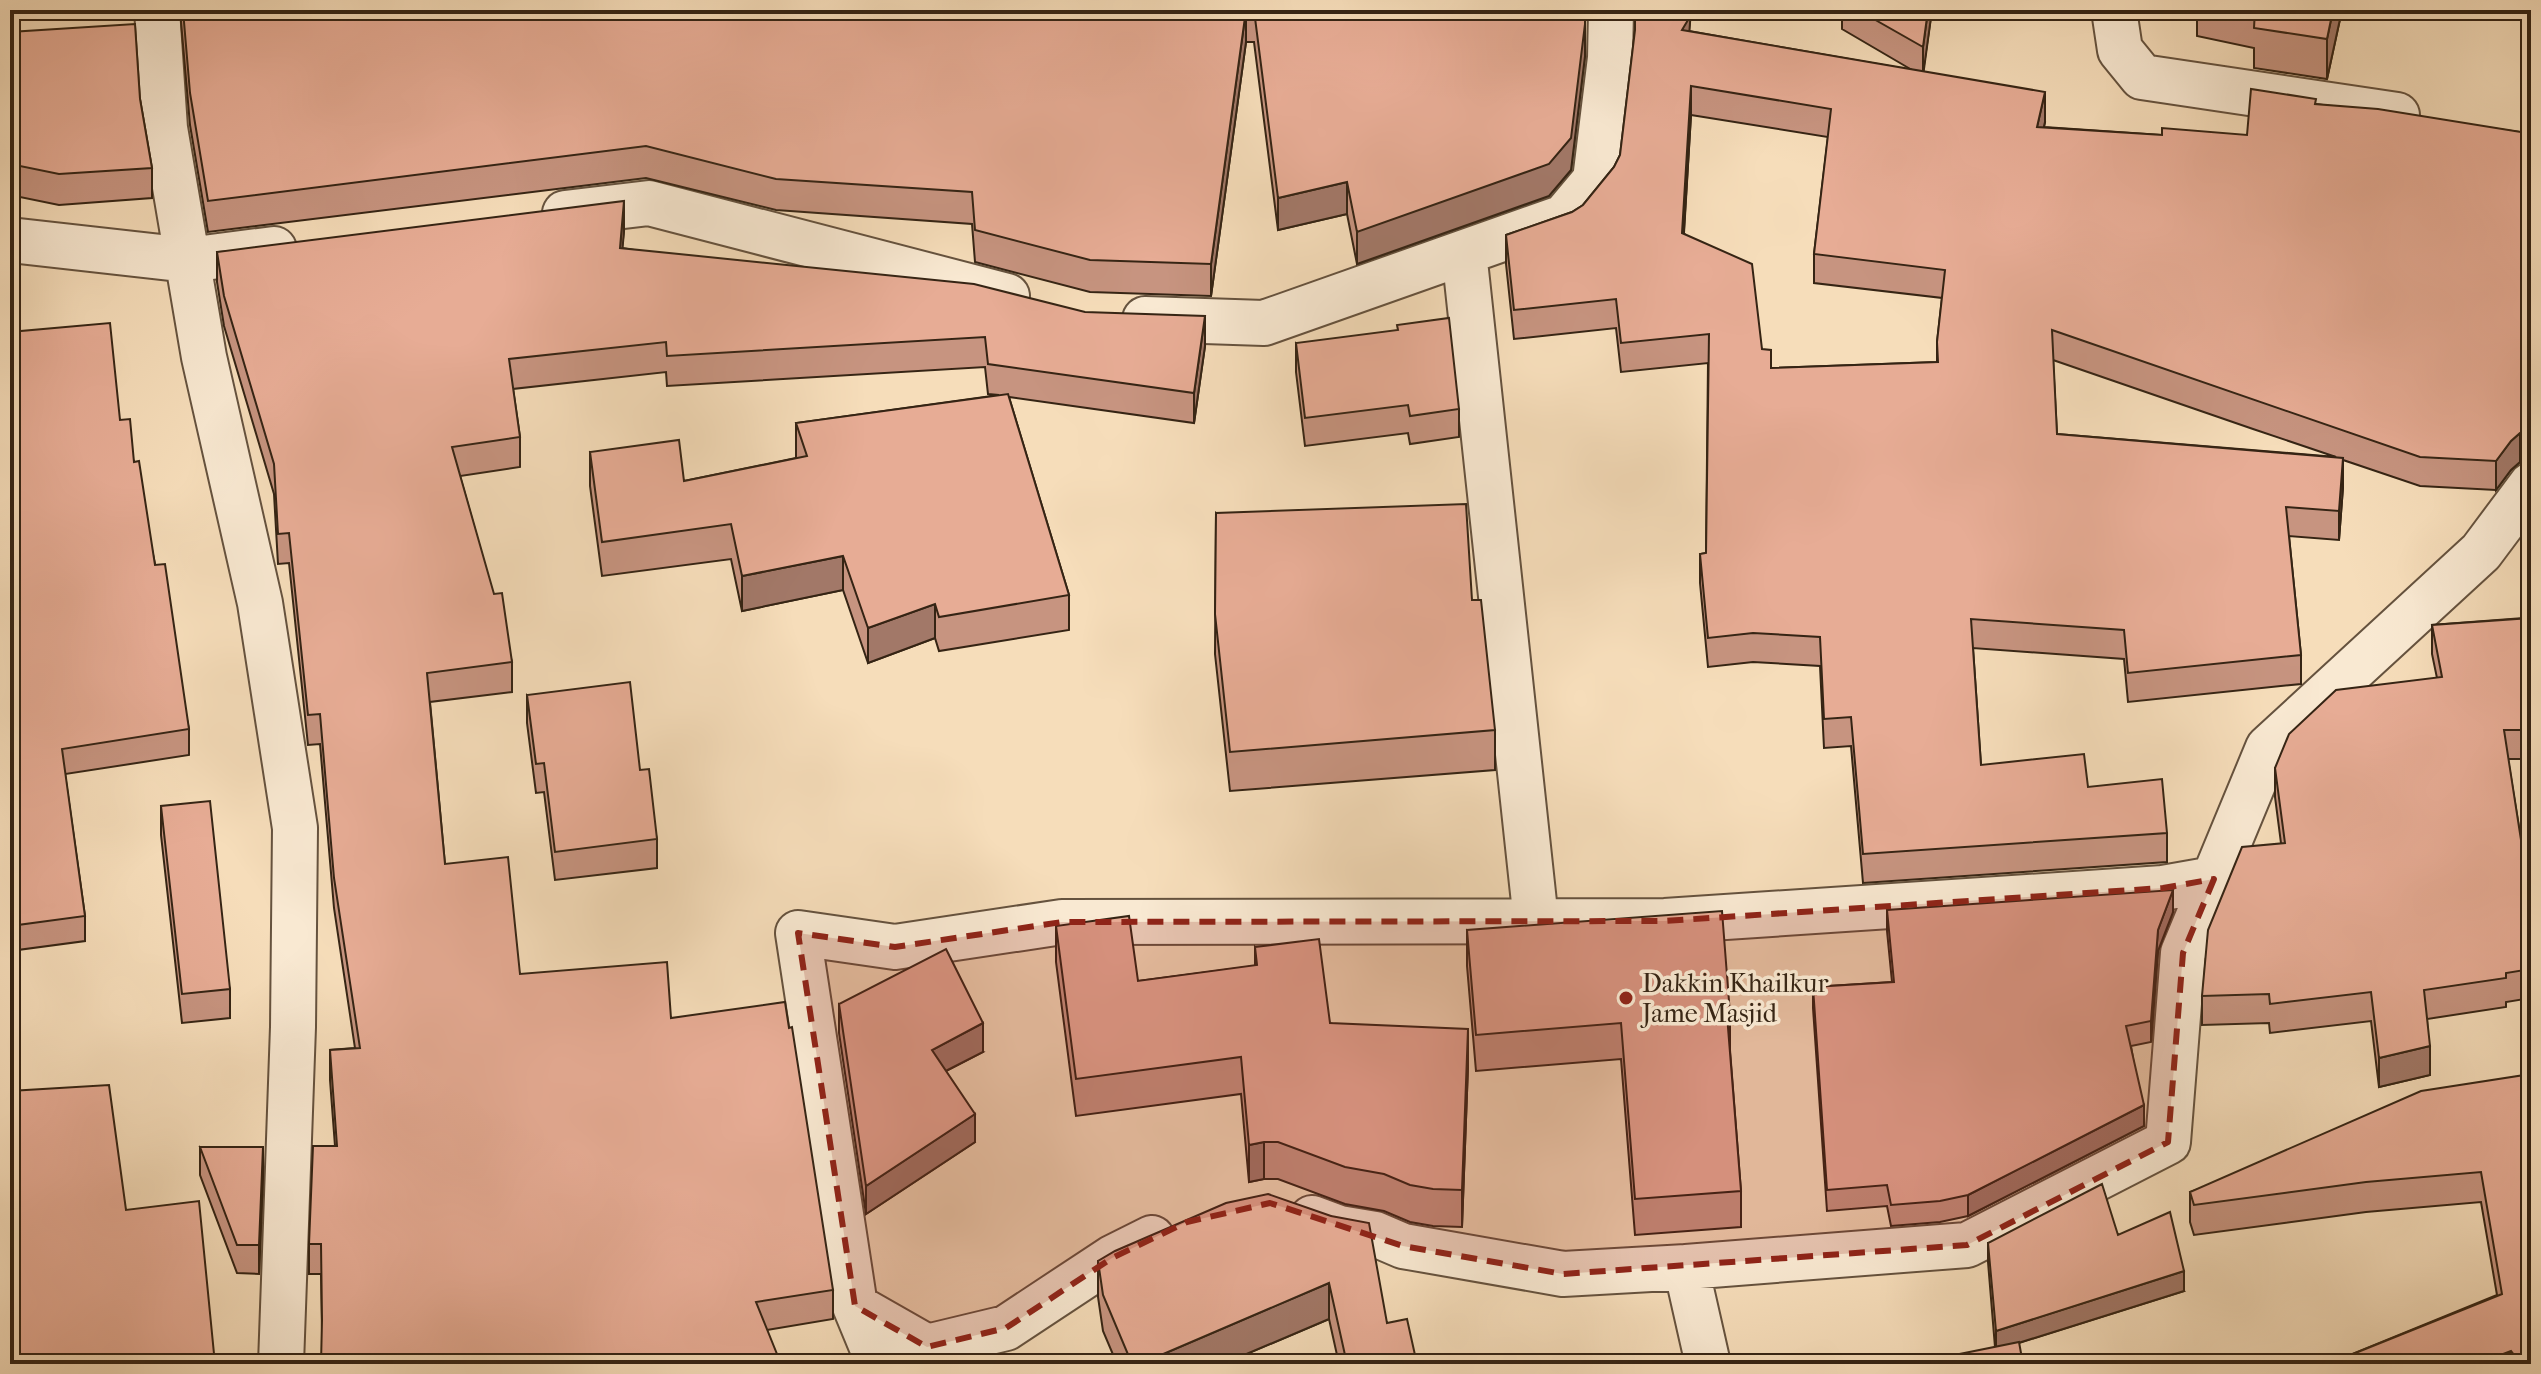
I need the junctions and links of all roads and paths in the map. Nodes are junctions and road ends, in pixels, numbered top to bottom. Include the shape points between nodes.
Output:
1 (157, 10) edge
2 (1611, 10) edge
3 (2114, 10) edge
4 (2436, 122) edge
5 (526, 218) edge
6 (10, 240) edge
7 (311, 245) edge
8 (1464, 252) junction
9 (188, 260) junction
10 (1041, 305) edge
11 (1101, 317) edge
12 (2531, 485) edge
13 (2214, 879) junction
14 (1536, 921) junction
15 (1270, 1203) edge
16 (1187, 1222) edge
17 (1686, 1267) junction
18 (855, 1306) junction
19 (281, 1364) edge
20 (879, 1364) edge
21 (1708, 1364) edge

1 - 9 street via 165,128
2 - 8 street via 1595,180 1564,217
3 - 4 street via 2120,50 2142,77
5 - 10 street via 649,203
6 - 9 street
7 - 9 street
8 - 11 street via 1264,323
8 - 14 street
9 - 19 street via 204,357 260,603 295,828
12 - 13 street via 2481,552 2268,748
13 - 14 street via 2163,888 1665,921
13 - 17 street via 2183,953 2168,1142 1967,1245
14 - 18 street via 1062,922 895,947 798,933
15 - 17 street via 1403,1246 1563,1274
16 - 18 street via 1112,1258 1006,1328 927,1347
17 - 21 street
18 - 20 street

